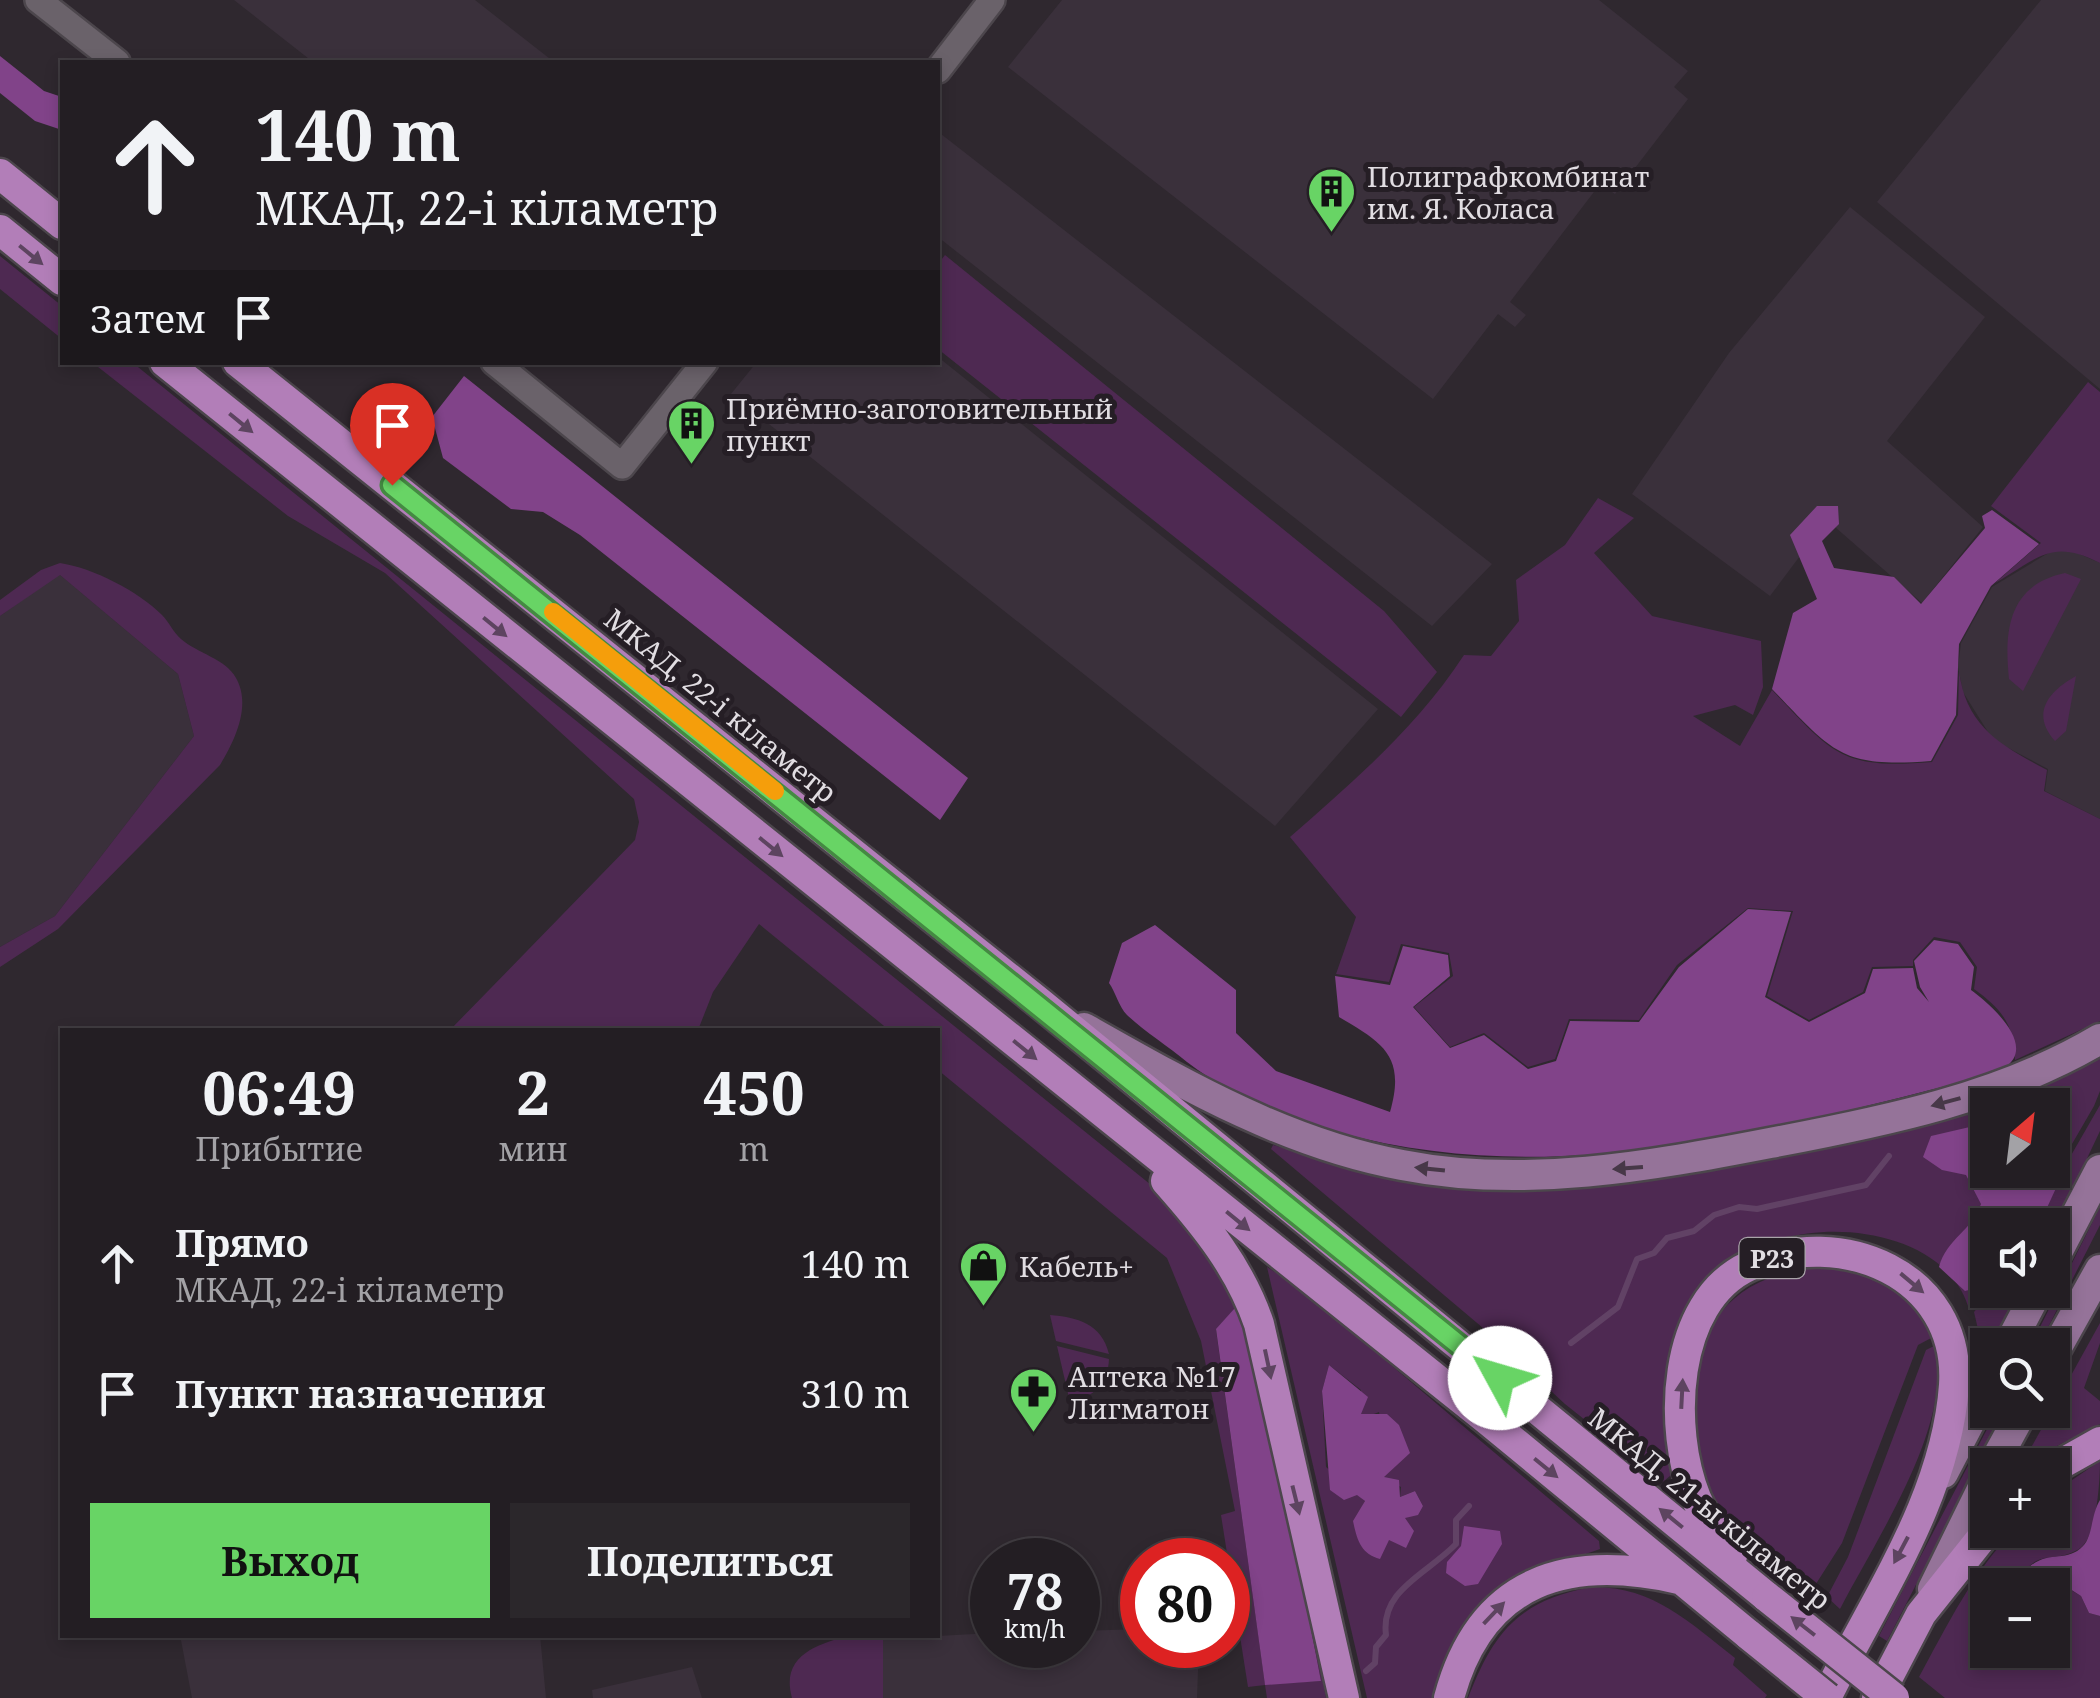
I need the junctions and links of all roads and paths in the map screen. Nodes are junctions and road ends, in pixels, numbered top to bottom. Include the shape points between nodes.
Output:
1 (38, 0) edge
2 (992, 0) edge
3 (114, 60) edge
4 (940, 67) edge
5 (0, 174) edge
6 (60, 222) edge
7 (0, 230) edge
8 (60, 278) edge
9 (169, 365) edge
10 (242, 365) edge
11 (498, 365) edge
12 (704, 365) edge
13 (1040, 1003) junction
14 (2100, 1038) edge
15 (1161, 1102) joint
16 (1103, 1112) junction
17 (2100, 1170) edge
18 (2070, 1228) edge
19 (2100, 1270) edge
20 (2068, 1328) edge
21 (1970, 1420) edge
22 (2100, 1442) edge
23 (2070, 1460) edge
24 (1930, 1497) junction
25 (1970, 1514) edge
26 (1974, 1548) edge
27 (1685, 1580) junction
28 (1757, 1588) junction
29 (1921, 1614) junction
30 (1344, 1698) edge
31 (1449, 1698) edge
32 (1827, 1698) edge
33 (1877, 1698) edge
34 (1894, 1698) edge

1 - 3 street
2 - 4 street
5 - 6 highway
7 -> 8 highway
9 -> 16 highway
10 - 13 highway, МКАД, 22-і кіламетр
11 - 12 street via 622,466
14 -> 13 main road via 1981,1092 1850,1128 1640,1168 1484,1174 1402,1166 1324,1145 1179,1082
13 - 15 highway, МКАД, 22-і кіламетр
28 -> 15 highway, МКАД, 21-ы кіламетр
16 -> 27 highway
16 -> 30 highway via 1198,1216 1248,1291
17 - 18 main road
19 - 20 main road
21 - 24 main road, Р23
22 - 23 highway
28 -> 24 highway, Р23 via 1696,1500 1681,1419 1682,1384 1700,1317 1722,1286 1747,1267 1798,1252 1834,1252 1888,1265 1923,1291 1945,1330 1954,1387
24 -> 32 highway, Р23
25 - 29 main road
26 - 29 highway
31 -> 27 highway via 1490,1614 1548,1577 1610,1567
27 - 32 highway, bridge
34 -> 28 highway, МКАД, 21-ы кіламетр, bridge
29 - 33 highway

